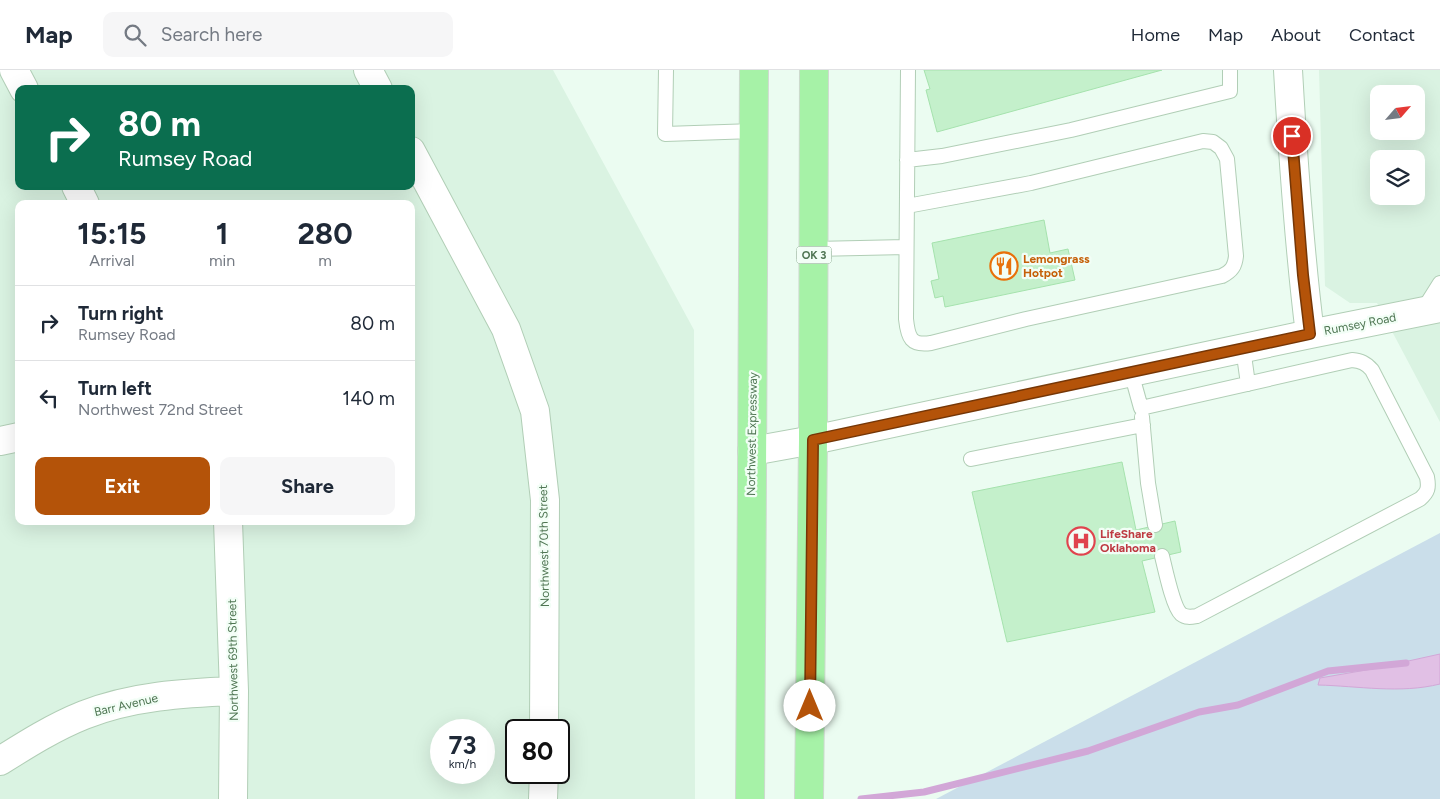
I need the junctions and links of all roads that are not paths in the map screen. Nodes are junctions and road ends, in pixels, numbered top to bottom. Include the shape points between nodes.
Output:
1 (14, 70) edge
2 (368, 70) edge
3 (666, 70) edge
4 (754, 70) edge
5 (814, 70) edge
6 (908, 70) edge
7 (1230, 70) edge
8 (1288, 70) edge
9 (22, 85) edge
10 (376, 85) edge
11 (754, 131) junction
12 (415, 159) edge
13 (907, 160) junction
14 (907, 206) junction
15 (906, 247) junction
16 (814, 249) junction
17 (1440, 283) edge
18 (1431, 310) edge
19 (1310, 334) junction
20 (1243, 348) junction
21 (1131, 372) junction
22 (1248, 384) junction
23 (1141, 408) junction
24 (1143, 425) junction
25 (15, 438) edge
26 (813, 440) junction
27 (0, 441) edge
28 (752, 451) junction
29 (971, 460) dead end
30 (228, 525) edge
31 (1156, 526) dead end
32 (1162, 556) dead end
33 (234, 691) junction
34 (544, 719) edge
35 (0, 761) edge
36 (544, 784) edge
37 (233, 799) edge
38 (544, 799) edge
39 (750, 799) edge
40 (810, 799) edge

1 - 9 street
2 - 10 street
3 - 11 lane via 665,134
4 - 11 highway, Northwest Expressway
5 - 16 highway, OK 3
6 - 13 lane
7 - 13 lane via 1230,91 1071,130
8 - 19 street via 1292,152
11 - 28 highway, Northwest Expressway
12 - 34 street, Northwest 70th Street via 506,329 535,411 545,500
13 - 14 lane
14 - 15 lane
14 - 15 lane via 1031,183 1203,141 1213,142 1221,148 1226,159 1236,256 1235,265 1222,276 920,344 912,341 907,331
15 - 16 lane
16 - 26 highway, OK 3
17 - 18 lane
18 - 19 street, Rumsey Road
19 - 20 street, Rumsey Road
20 - 21 street, Rumsey Road
20 - 22 lane
21 - 23 lane
21 - 26 street, Rumsey Road
22 - 23 lane
22 - 32 lane via 1352,360 1368,364 1427,478 1428,490 1420,499 1197,616 1183,616 1179,612
23 - 24 lane
24 - 29 lane
24 - 31 lane
25 - 27 street
26 - 28 street, Rumsey Road
26 - 40 highway, OK 3
28 - 39 highway, Northwest Expressway
30 - 33 street, Northwest 69th Street
33 - 35 street, Barr Avenue via 196,692 119,704 56,728
33 - 37 street, Northwest 69th Street
36 - 38 street

